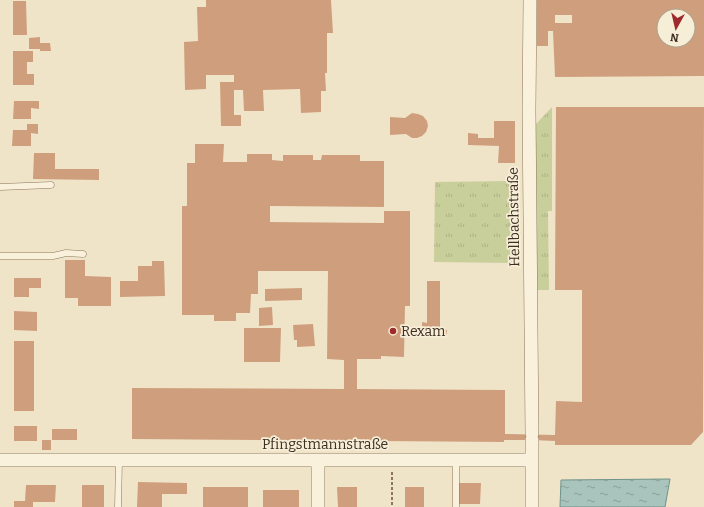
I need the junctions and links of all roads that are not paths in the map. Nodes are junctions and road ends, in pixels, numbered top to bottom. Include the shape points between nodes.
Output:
1 (530, 0) edge
2 (51, 185) dead end
3 (0, 187) edge
4 (83, 254) dead end
5 (0, 256) edge
6 (0, 460) edge
7 (119, 460) junction
8 (318, 460) junction
9 (456, 460) junction
10 (532, 460) junction
11 (118, 507) edge
12 (318, 507) edge
13 (456, 507) edge
14 (532, 507) edge

1 - 10 street, Hellbachstraße
2 - 3 lane
4 - 5 lane
6 - 7 street, Pfingstmannstraße
7 - 8 street, Pfingstmannstraße
7 - 11 lane
8 - 9 street, Pfingstmannstraße
8 - 12 street
9 - 10 street, Pfingstmannstraße
9 - 13 lane
10 - 14 street, Hellbachstraße

